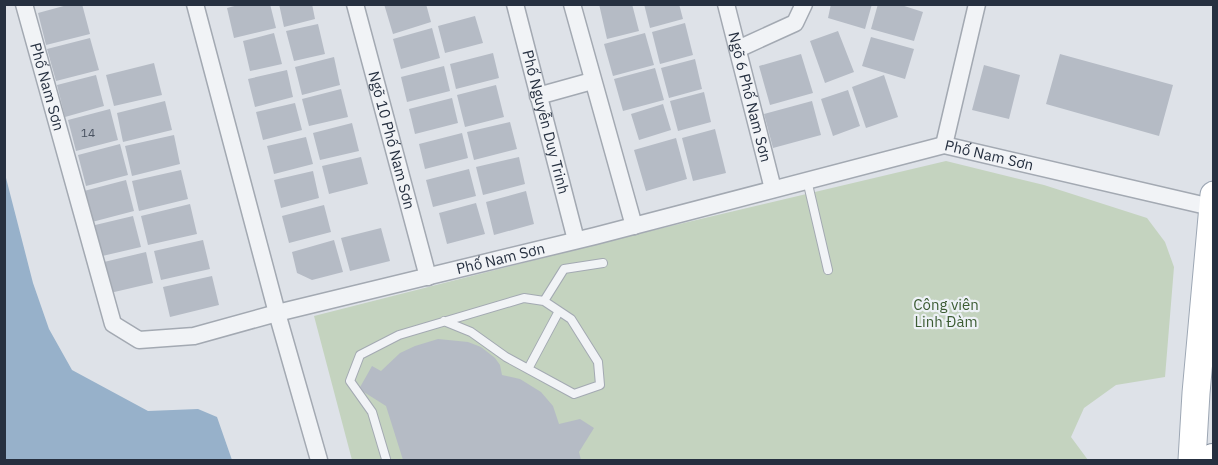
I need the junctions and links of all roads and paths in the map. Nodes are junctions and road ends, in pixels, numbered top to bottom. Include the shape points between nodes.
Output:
1 (24, 4) edge
2 (195, 4) edge
3 (355, 4) edge
4 (514, 4) edge
5 (572, 4) edge
6 (726, 4) edge
7 (804, 4) edge
8 (977, 4) edge
9 (738, 49) junction
10 (592, 81) junction
11 (538, 96) junction
12 (944, 145) junction
13 (807, 180) junction
14 (773, 189) junction
15 (1213, 201) edge
16 (633, 226) junction
17 (576, 240) junction
18 (603, 263) dead end
19 (828, 270) dead end
20 (429, 277) junction
21 (544, 301) junction
22 (559, 311) junction
23 (277, 313) junction
24 (444, 321) junction
25 (528, 369) junction
26 (1195, 410) junction
27 (1214, 435) edge
28 (386, 459) dead end
29 (319, 460) edge
30 (1192, 460) edge

1 - 23 street, Phố Nam Sơn via 113,324 139,340 150,340 194,336
2 - 23 street
3 - 20 street, Ngõ 10 Phố Nam Sơn
4 - 11 street, Phố Nguyễn Duy Trinh
5 - 10 street
6 - 9 street, Ngõ 6 Phố Nam Sơn
7 - 9 street via 795,23
8 - 12 street
9 - 14 street, Ngõ 6 Phố Nam Sơn
10 - 11 street
10 - 16 street
11 - 17 street, Phố Nguyễn Duy Trinh
12 - 13 street, Phố Nam Sơn
12 - 15 street, Phố Nam Sơn
13 - 14 street, Phố Nam Sơn
13 - 19 lane
14 - 16 street, Phố Nam Sơn
15 - 26 main road
16 - 17 street, Phố Nam Sơn
17 - 20 street, Phố Nam Sơn
18 - 21 lane via 564,269
20 - 23 street, Phố Nam Sơn
21 - 22 lane
21 - 24 lane via 524,298
22 - 25 lane
22 - 25 lane via 571,319 598,363 600,385 574,394
23 - 29 street
24 - 25 lane via 471,332
24 - 28 lane via 399,335 360,355 350,381 372,412
26 - 27 main road
26 - 30 main road

